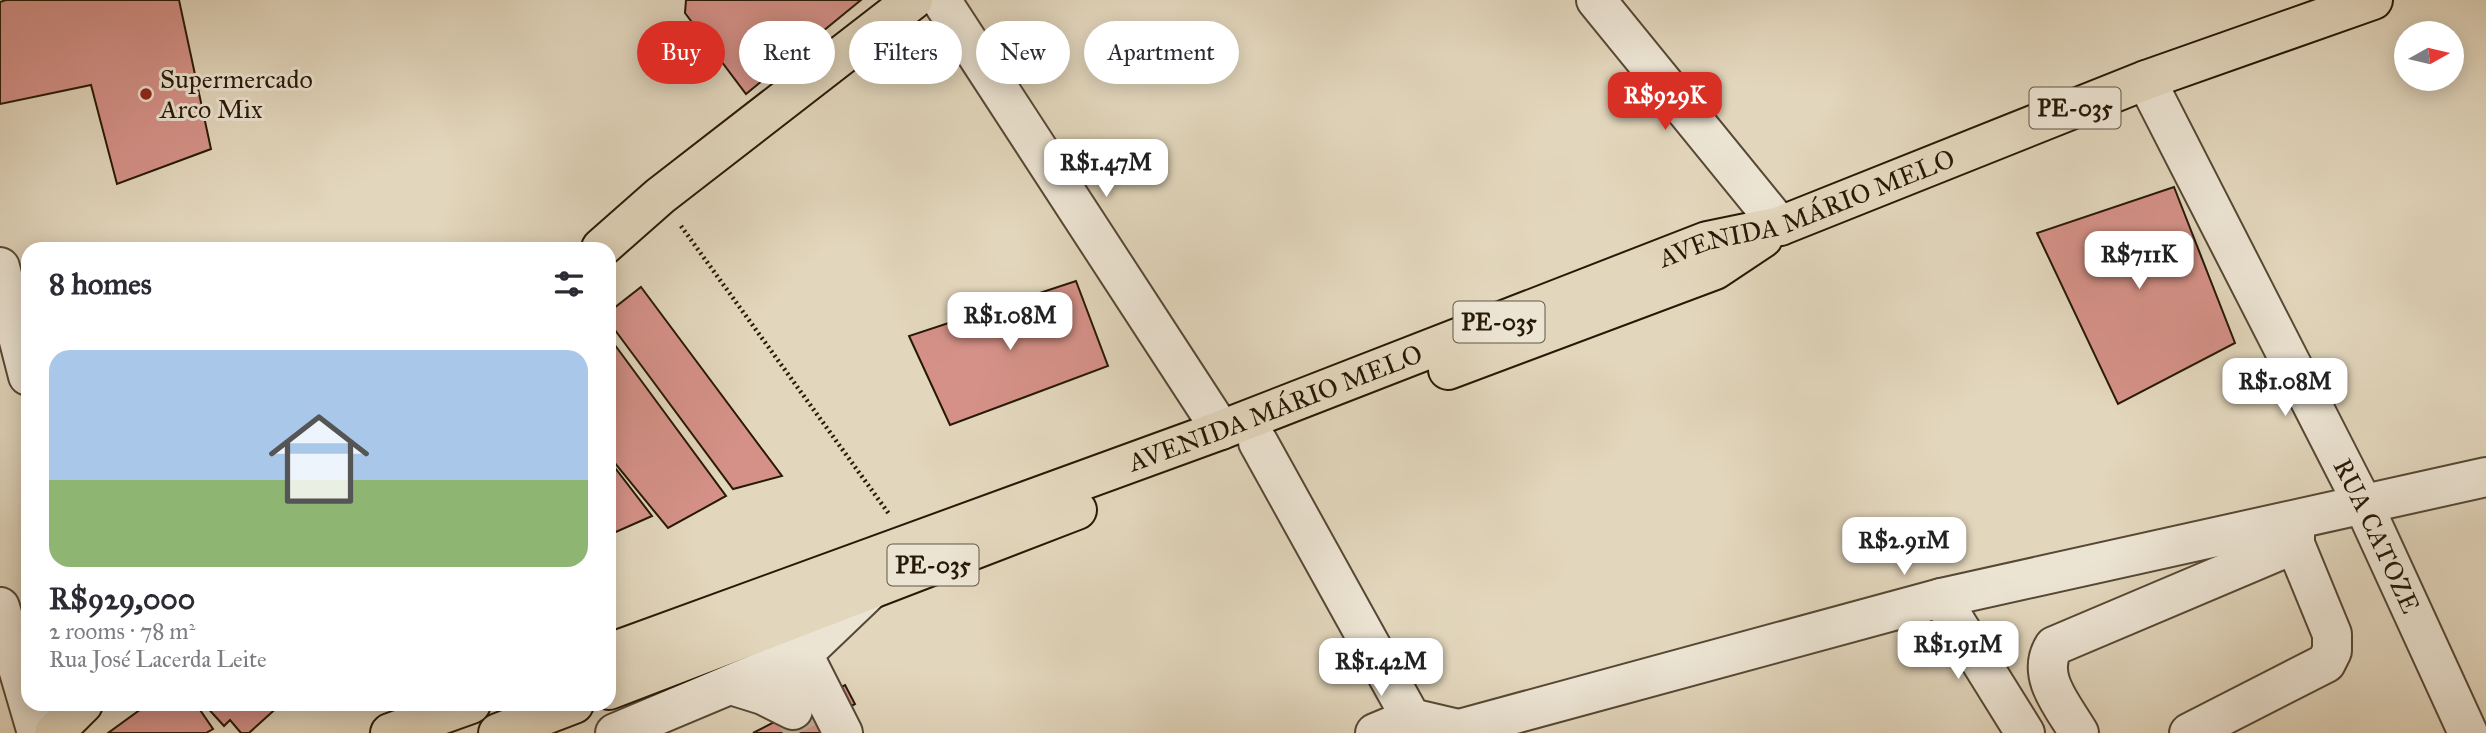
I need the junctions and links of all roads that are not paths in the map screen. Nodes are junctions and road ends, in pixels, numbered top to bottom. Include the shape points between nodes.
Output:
1 (913, 0) edge
2 (941, 0) edge
3 (1596, 0) edge
4 (2373, 0) edge
5 (2146, 80) junction
6 (1780, 226) junction
7 (608, 242) edge
8 (0, 267) edge
9 (21, 349) edge
10 (1221, 430) junction
11 (1258, 442) junction
12 (2486, 477) edge
13 (2364, 506) junction
14 (2295, 533) junction
15 (872, 588) junction
16 (1941, 598) junction
17 (0, 607) edge
18 (616, 650) edge
19 (803, 654) junction
20 (21, 679) edge
21 (731, 685) junction
22 (616, 687) edge
23 (31, 711) edge
24 (76, 711) edge
25 (451, 711) edge
26 (556, 711) edge
27 (1411, 718) junction
28 (1469, 730) edge
29 (37, 733) edge
30 (54, 733) edge
31 (390, 733) edge
32 (498, 733) edge
33 (614, 733) edge
34 (836, 733) edge
35 (843, 733) edge
36 (1375, 733) edge
37 (2025, 733) edge
38 (2079, 733) edge
39 (2189, 733) edge
40 (2468, 733) edge

1 - 7 main road via 660,196
2 - 10 street
3 - 6 street
4 - 5 main road, AVENIDA MÁRIO MELO / PE-035
5 - 6 main road, AVENIDA MÁRIO MELO / PE-035
5 - 13 street, RUA CATOZE
6 - 10 main road, AVENIDA MÁRIO MELO / PE-035 via 1707,241
6 - 11 main road, PE-035 via 1715,270
8 - 9 street
10 - 18 main road, AVENIDA MÁRIO MELO / PE-035
11 - 15 main road, AVENIDA MÁRIO MELO / PE-035
11 - 27 street
12 - 13 street
13 - 14 street
13 - 40 street, RUA CATOZE
14 - 16 street
14 - 38 street via 2054,646 2047,663 2048,678
14 - 39 street via 2332,634 2326,663
15 - 19 street
15 - 22 main road, AVENIDA MÁRIO MELO / PE-035
16 - 28 street
16 - 37 street
17 - 20 street
19 - 21 street
19 - 21 street via 793,711
19 - 34 street via 814,690
19 - 35 street
21 - 33 street
23 - 29 street
24 - 30 main road
25 - 31 main road
26 - 32 main road
27 - 28 street
27 - 36 street

